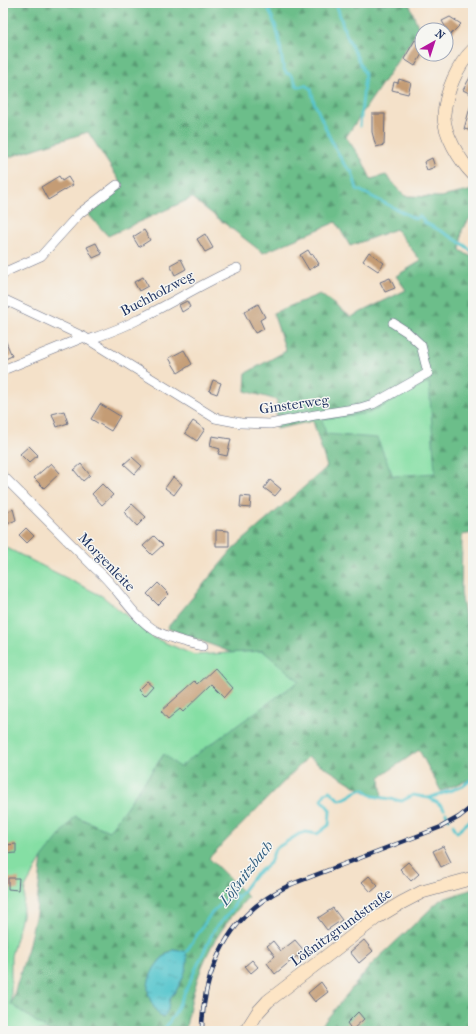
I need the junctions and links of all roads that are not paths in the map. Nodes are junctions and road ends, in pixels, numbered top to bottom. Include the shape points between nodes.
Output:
1 (473, 50) edge
2 (473, 174) edge
3 (117, 185) dead end
4 (237, 268) dead end
5 (3, 275) edge
6 (3, 299) edge
7 (393, 323) dead end
8 (86, 338) junction
9 (3, 370) edge
10 (3, 476) edge
11 (203, 646) dead end
12 (473, 878) edge
13 (246, 1031) edge

1 - 2 street via 465,58 451,83 444,115 449,138 465,166
3 - 5 street via 80,213 41,256
4 - 8 street, Buchholzweg via 138,320 112,332
6 - 8 street, Ginsterweg
7 - 8 street, Ginsterweg via 408,332 421,345 428,373 373,404 270,424 241,423 215,418
8 - 9 street, Buchholzweg
10 - 11 street, Morgenleite via 156,631 178,641
12 - 13 street, Lößnitzgrundstraße via 422,892 376,918 268,1001

